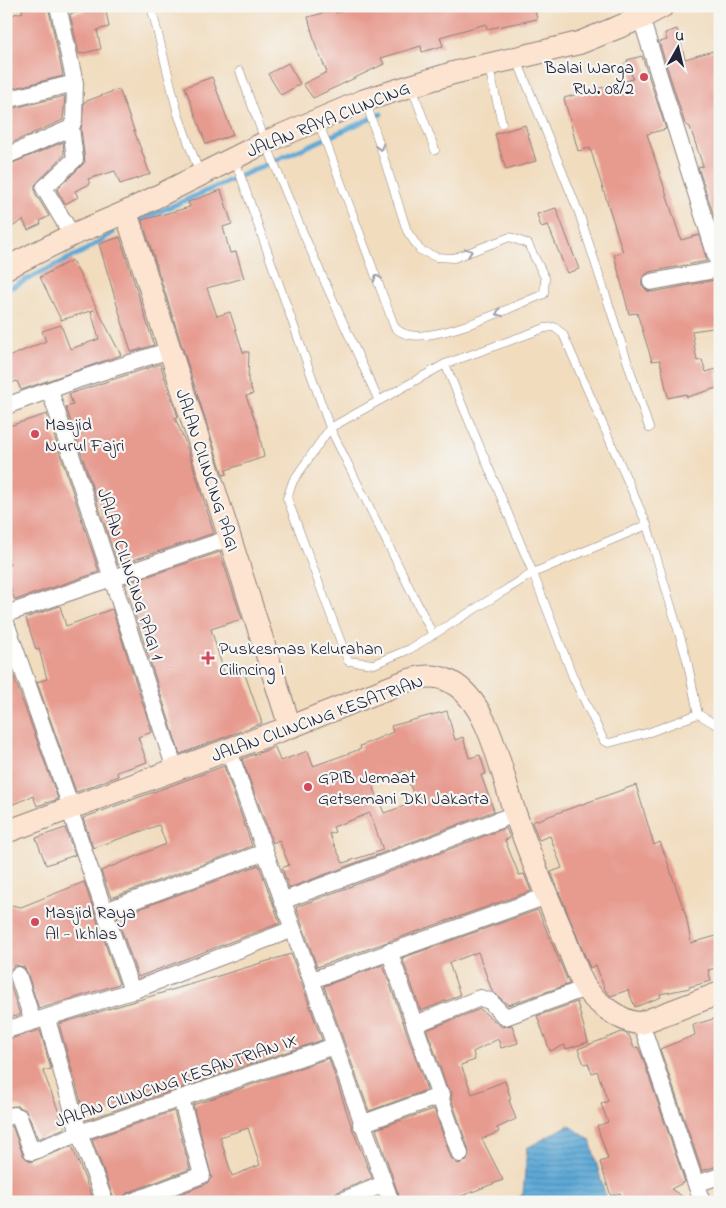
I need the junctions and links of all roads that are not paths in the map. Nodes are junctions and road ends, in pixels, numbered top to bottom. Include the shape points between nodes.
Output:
1 (58, 6) edge
2 (151, 6) edge
3 (663, 6) edge
4 (641, 18) junction
5 (515, 56) junction
6 (488, 63) junction
7 (240, 71) dead end
8 (75, 83) junction
9 (411, 86) junction
10 (6, 100) edge
11 (365, 100) junction
12 (317, 120) junction
13 (502, 123) dead end
14 (71, 128) junction
15 (266, 142) junction
16 (435, 150) dead end
17 (6, 156) edge
18 (234, 158) junction
19 (200, 176) junction
20 (126, 212) junction
21 (72, 235) junction
22 (6, 268) edge
23 (720, 269) edge
24 (651, 282) dead end
25 (170, 350) junction
26 (445, 364) junction
27 (50, 390) junction
28 (378, 399) junction
29 (6, 406) edge
30 (330, 428) junction
31 (649, 428) dead end
32 (647, 525) junction
33 (230, 538) junction
34 (533, 572) junction
35 (112, 580) junction
36 (6, 614) edge
37 (6, 623) edge
38 (433, 635) junction
39 (698, 714) junction
40 (290, 727) junction
41 (720, 727) edge
42 (228, 750) junction
43 (175, 769) junction
44 (70, 807) junction
45 (515, 814) junction
46 (6, 832) edge
47 (265, 852) junction
48 (547, 896) junction
49 (282, 901) junction
50 (105, 911) junction
51 (293, 929) junction
52 (390, 951) junction
53 (18, 975) dead end
54 (312, 980) junction
55 (586, 988) junction
56 (132, 991) junction
57 (720, 993) edge
58 (40, 1020) junction
59 (641, 1023) junction
60 (416, 1024) junction
61 (6, 1030) edge
62 (334, 1046) junction
63 (442, 1096) junction
64 (181, 1098) junction
65 (6, 1117) edge
66 (361, 1124) junction
67 (79, 1133) junction
68 (460, 1154) dead end
69 (720, 1176) edge
70 (384, 1184) junction
71 (696, 1184) junction
72 (105, 1202) edge
73 (131, 1202) edge
74 (339, 1202) edge
75 (391, 1202) edge
76 (702, 1202) edge

1 - 8 street
2 - 19 lane via 178,114
3 - 4 street, JALAN RAYA CILINCING
4 - 5 street, JALAN RAYA CILINCING via 579,43
4 - 23 street
5 - 6 street, JALAN RAYA CILINCING
5 - 31 lane via 579,213
6 - 9 street, JALAN RAYA CILINCING
6 - 13 lane
7 - 15 lane
8 - 10 street
8 - 14 street
9 - 11 street, JALAN RAYA CILINCING
9 - 16 lane
11 - 12 street, JALAN RAYA CILINCING
11 -> 12 lane via 407,231 420,250 436,257 454,258 510,237 528,244 545,278 544,294 465,326 419,336 406,335 395,328
12 - 15 street, JALAN RAYA CILINCING
14 - 17 street
14 - 21 street via 75,161 44,188
15 - 18 street, JALAN RAYA CILINCING
15 - 28 lane via 298,224
18 - 19 street, JALAN RAYA CILINCING
18 - 30 lane
19 - 20 street, JALAN RAYA CILINCING
20 - 21 street, JALAN RAYA CILINCING
20 - 25 street, JALAN CILINCING PAGI
21 - 22 street, JALAN RAYA CILINCING
23 - 24 street
25 - 27 street
25 - 33 street, JALAN CILINCING PAGI
26 - 28 lane
26 - 32 lane via 554,327 562,334
26 - 34 lane
27 - 29 street
27 - 35 street, JALAN CILINCING PAGI 1
28 - 30 lane
30 - 38 lane
30 - 38 lane via 293,481 287,498 348,660 374,664
32 - 34 lane
32 - 39 lane via 687,660
33 - 35 street
33 - 40 street, JALAN CILINCING PAGI
34 - 38 lane
34 - 39 lane via 573,677 606,742 650,732
35 - 36 street
35 - 43 street, JALAN CILINCING PAGI 1
37 - 44 street
39 - 41 lane
40 - 42 street, JALAN CILINCING KESATRIAN
40 - 45 street, JALAN CILINCING KESATRIAN via 418,677 434,676 449,681 476,706 485,723
42 - 43 street, JALAN CILINCING KESATRIAN
42 - 47 street
43 - 44 street, JALAN CILINCING KESATRIAN
44 - 46 street, JALAN CILINCING KESATRIAN
44 - 50 street
45 - 48 street, JALAN CILINCING KESATRIAN
45 - 49 street
47 - 49 street
47 - 50 street
48 - 52 street
48 - 55 street, JALAN CILINCING KESATRIAN
49 - 51 street
50 - 56 street
51 - 54 street
51 - 56 street
52 - 54 street
52 - 60 street
53 - 58 street
54 - 62 street
55 - 59 street, JALAN CILINCING KESATRIAN via 622,1018
55 - 60 street via 504,1018 490,1001 480,998
56 - 58 street
57 - 59 street
58 - 61 street
58 - 67 street
59 - 71 street
60 - 63 street
62 - 64 street, JALAN CILINCING KESANTRIAN IX
62 - 66 street
63 - 66 street
63 - 68 street
64 - 67 street, JALAN CILINCING KESANTRIAN IX
64 - 73 street via 202,1175
65 - 67 street, JALAN CILINCING KESANTRIAN IX via 14,1115 19,1118 32,1152
66 - 70 street
67 - 72 street
69 - 71 street
70 - 74 street
70 - 75 street
71 - 76 street

